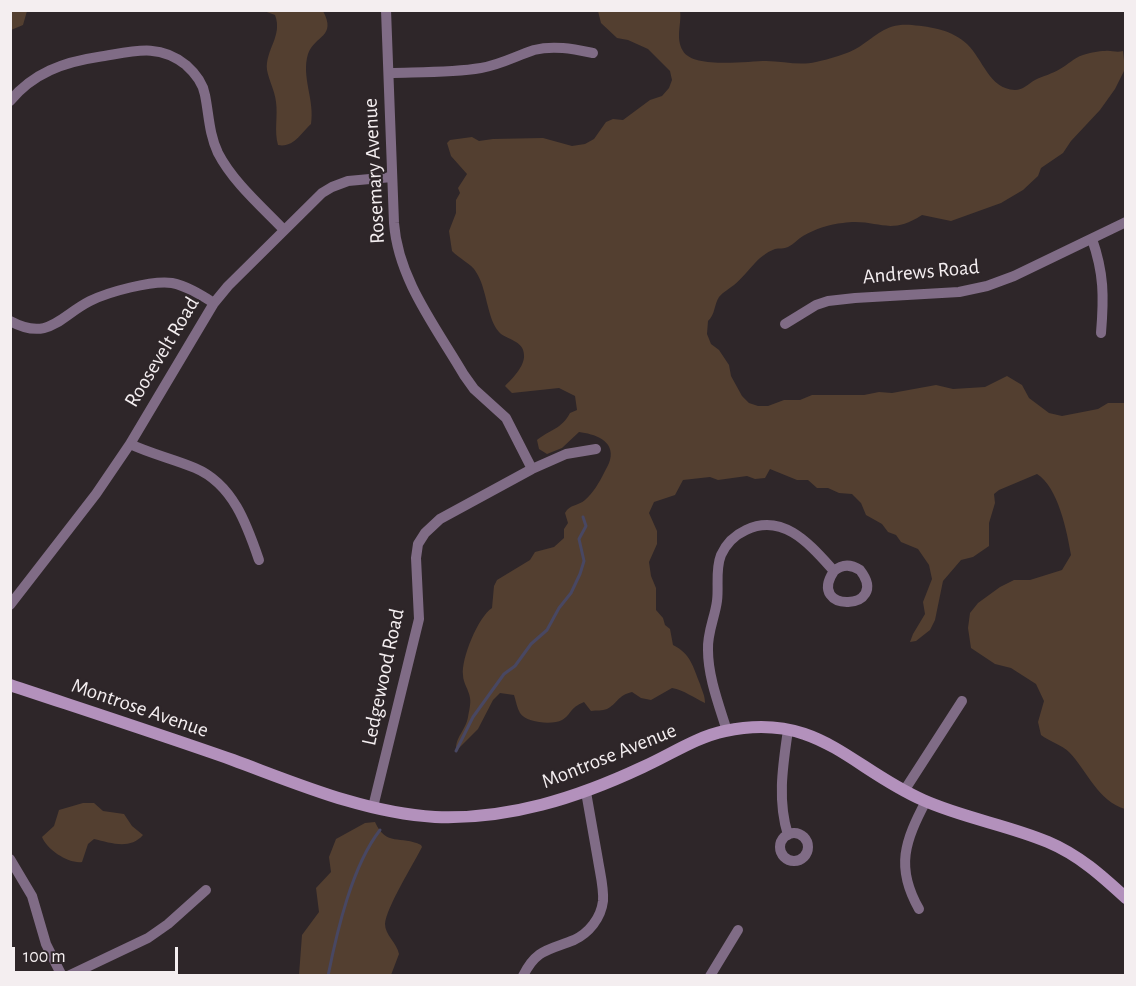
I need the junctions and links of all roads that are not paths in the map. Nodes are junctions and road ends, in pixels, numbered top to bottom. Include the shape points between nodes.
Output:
1 (386, 10) edge
2 (593, 52) dead end
3 (389, 73) junction
4 (10, 101) edge
5 (392, 177) junction
6 (1125, 222) edge
7 (284, 230) junction
8 (1092, 238) junction
9 (214, 303) junction
10 (10, 321) edge
11 (785, 324) dead end
12 (1101, 333) dead end
13 (130, 444) junction
14 (596, 449) dead end
15 (532, 469) junction
16 (259, 560) dead end
17 (834, 571) dead end
18 (10, 605) edge
19 (10, 685) edge
20 (962, 701) dead end
21 (788, 730) junction
22 (727, 731) junction
23 (904, 791) junction
24 (586, 792) junction
25 (926, 801) junction
26 (373, 807) junction
27 (788, 835) dead end
28 (10, 859) edge
29 (206, 890) dead end
30 (1125, 898) edge
31 (919, 909) dead end
32 (738, 930) dead end
33 (62, 975) edge
34 (68, 975) edge
35 (523, 975) edge
36 (710, 975) edge

1 - 3 street, Rosemary Avenue
2 - 3 street via 550,48 484,68
3 - 5 street, Rosemary Avenue
4 - 7 street via 38,76 70,63 147,50 166,52 198,78 205,95 210,132 219,153 241,185
5 - 7 street, Roosevelt Road via 348,181 332,187
5 - 15 street, Rosemary Avenue via 396,241 410,282 470,384 510,423
6 - 8 street, Andrews Road
7 - 9 street, Roosevelt Road
8 - 11 street, Andrews Road via 987,286 959,292 828,301
8 - 12 street via 1102,278
9 - 10 street via 184,286 161,282 95,299 50,327 30,328
9 - 13 street, Roosevelt Road
13 - 16 street via 197,468 214,479 240,512
13 - 18 street, Roosevelt Road
14 - 15 street, Ledgewood Road via 566,454
15 - 26 street, Ledgewood Road via 440,519 421,538 416,558 419,619
17 - 22 street via 802,537 778,525 750,528 726,547 719,562 708,651
19 - 26 main road, Montrose Avenue
20 - 23 street
21 - 22 main road, Montrose Avenue via 755,727
21 - 23 main road, Montrose Avenue via 830,744
21 - 27 street via 781,783
22 - 24 main road, Montrose Avenue
23 - 25 main road, Montrose Avenue
24 - 26 main road, Montrose Avenue via 526,809 461,816 424,816
24 - 35 street via 602,885 600,911 587,932 539,953
25 - 30 main road, Montrose Avenue via 1048,842 1087,864
25 - 31 street via 908,839 904,862 908,885
28 - 33 street via 32,896 46,944
29 - 34 street via 148,939
32 - 36 street

